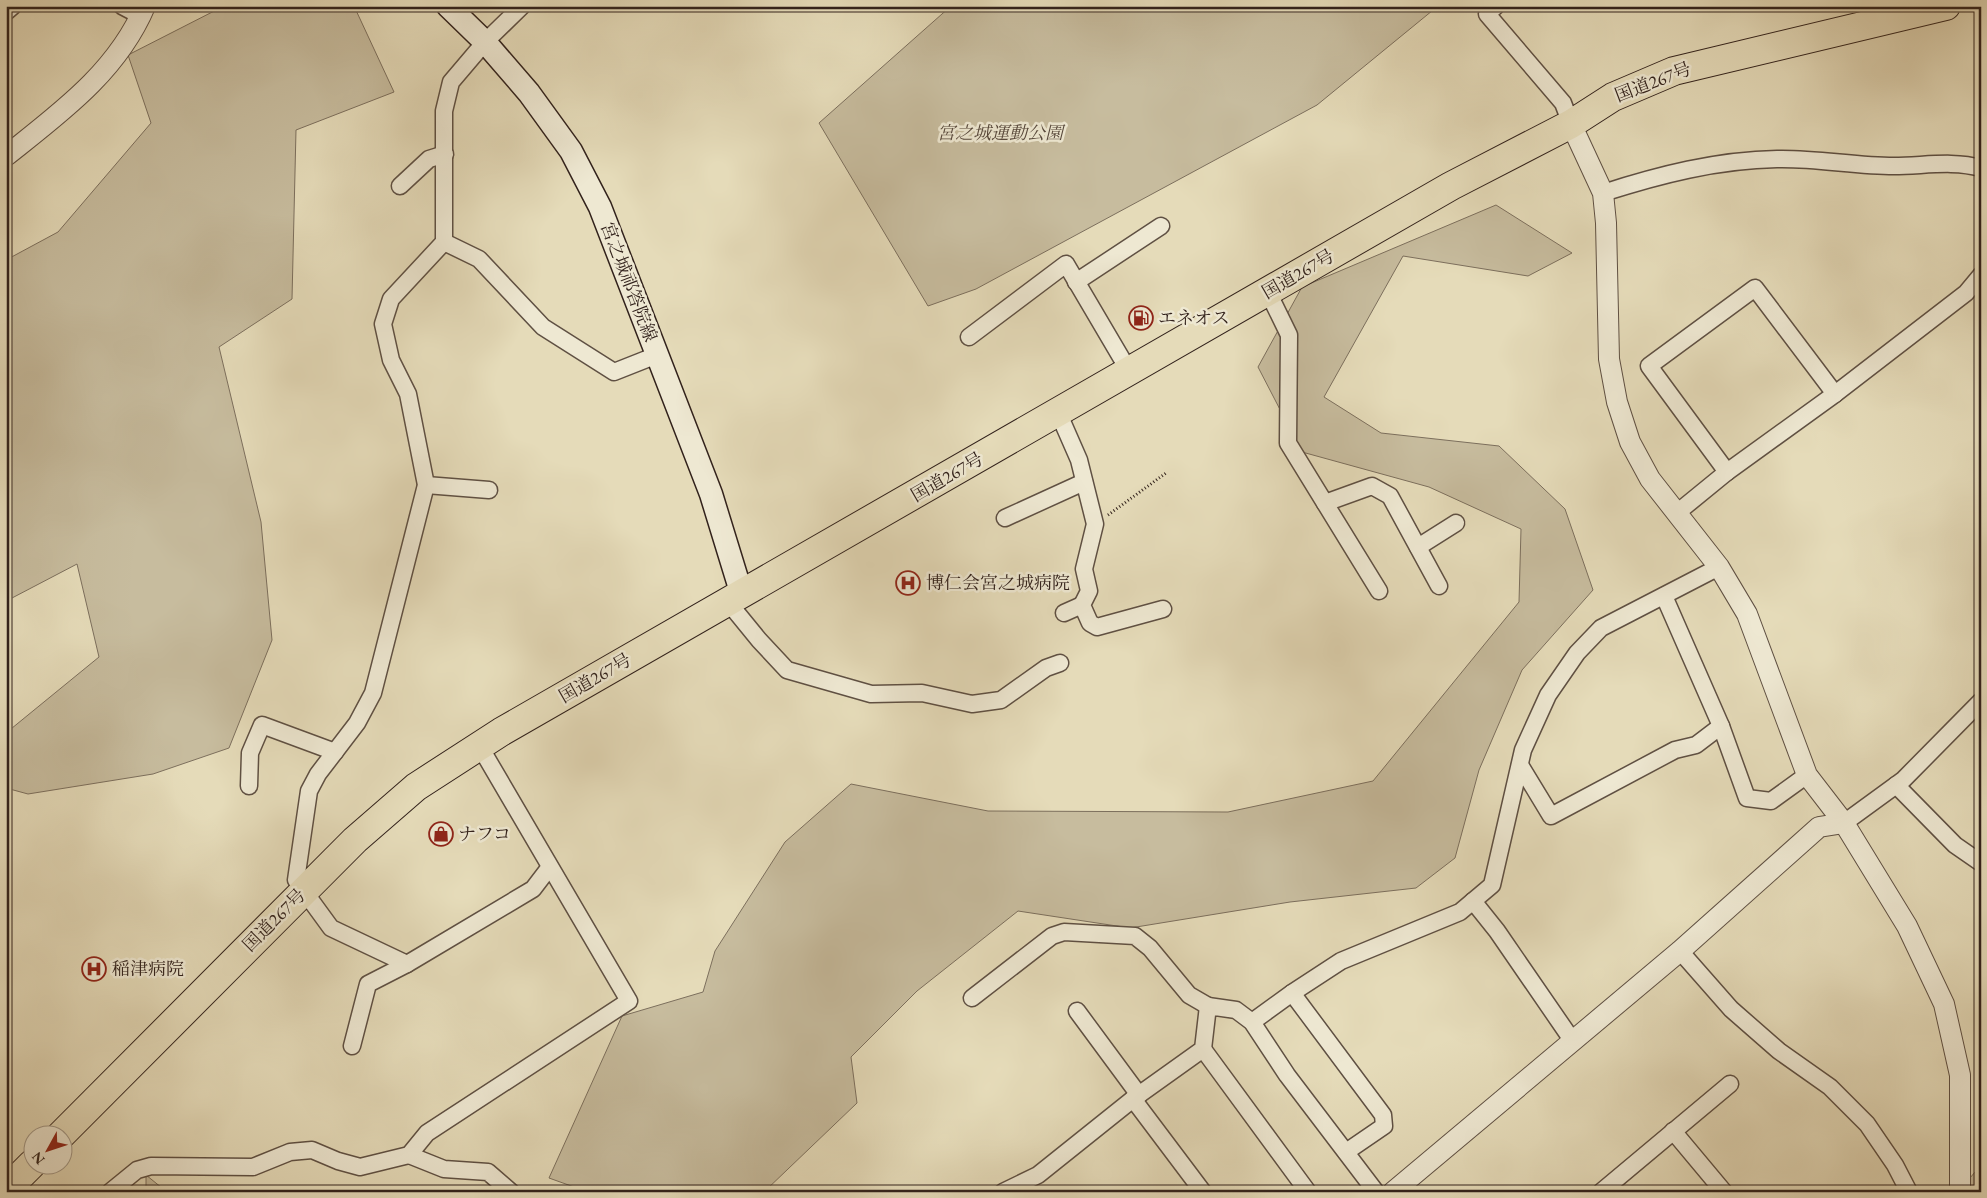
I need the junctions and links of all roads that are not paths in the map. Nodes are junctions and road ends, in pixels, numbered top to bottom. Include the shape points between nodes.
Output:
1 (14, 6) edge
2 (122, 6) edge
3 (448, 6) edge
4 (522, 6) edge
5 (1496, 6) edge
6 (1946, 6) edge
7 (143, 11) edge
8 (1900, 11) edge
9 (6, 12) edge
10 (485, 42) junction
11 (1572, 124) junction
12 (445, 154) junction
13 (6, 156) edge
14 (1981, 168) edge
15 (400, 186) dead end
16 (1603, 193) junction
17 (1161, 226) dead end
18 (444, 242) junction
19 (1981, 275) edge
20 (1076, 282) junction
21 (1268, 292) junction
22 (969, 337) dead end
23 (657, 355) junction
24 (1129, 372) junction
25 (1835, 394) junction
26 (1058, 412) junction
27 (1727, 472) junction
28 (1084, 482) junction
29 (426, 485) junction
30 (489, 490) dead end
31 (1325, 503) junction
32 (1678, 512) junction
33 (1005, 518) dead end
34 (1456, 523) dead end
35 (1418, 547) junction
36 (1719, 567) junction
37 (1439, 586) dead end
38 (1379, 591) dead end
39 (1664, 596) junction
40 (735, 599) junction
41 (1082, 605) junction
42 (1163, 609) dead end
43 (1064, 613) dead end
44 (1060, 663) dead end
45 (1981, 701) edge
46 (1721, 726) junction
47 (479, 746) junction
48 (335, 752) junction
49 (1520, 765) junction
50 (1807, 775) junction
51 (1896, 785) junction
52 (249, 786) dead end
53 (1844, 824) junction
54 (1981, 863) edge
55 (549, 868) junction
56 (303, 891) junction
57 (1473, 901) junction
58 (1680, 950) junction
59 (407, 964) junction
60 (1292, 993) junction
61 (972, 998) dead end
62 (1208, 1006) junction
63 (1077, 1011) dead end
64 (1252, 1022) junction
65 (1572, 1040) junction
66 (352, 1046) dead end
67 (1203, 1048) junction
68 (1730, 1084) dead end
69 (1136, 1097) junction
70 (70, 1126) edge
71 (1673, 1131) junction
72 (1346, 1152) junction
73 (409, 1155) junction
74 (22, 1175) edge
75 (9, 1190) edge
76 (110, 1192) edge
77 (510, 1192) edge
78 (1003, 1192) edge
79 (1203, 1192) edge
80 (1308, 1192) edge
81 (1376, 1192) edge
82 (1393, 1192) edge
83 (1601, 1192) edge
84 (1724, 1192) edge
85 (1909, 1192) edge
86 (1960, 1192) edge

1 - 9 street
2 - 7 street
3 - 10 main road, 宮之城祁答院線
4 - 10 street
5 - 11 street via 1487,14 1563,103
6 - 8 highway, 国道267号
7 - 13 street via 112,62 80,96
8 - 11 highway, 国道267号 via 1674,70 1613,97
10 - 12 street via 451,82 444,111
10 - 23 main road, 宮之城祁答院線 via 571,151 600,207
11 - 16 street
11 - 21 highway, 国道267号 via 1451,186
12 - 15 street via 429,159
12 - 18 street
14 - 16 street via 1957,164 1894,166 1777,159 1714,164 1654,176
16 - 32 street via 1610,359 1617,402 1630,442 1650,479
17 - 20 street
18 - 23 street via 479,259 543,327 597,363 614,372
18 - 29 street via 391,299 383,324 391,360 408,394
19 - 25 street via 1966,294
20 - 22 street via 1066,264
20 - 24 street
21 - 24 highway, 国道267号
21 - 31 street via 1289,335 1288,443
23 - 40 main road, 宮之城祁答院線 via 711,494
24 - 26 highway, 国道267号
25 - 27 street
25 - 27 street via 1755,288 1649,366
26 - 28 street via 1079,460
26 - 40 highway, 国道267号
27 - 32 street
28 - 33 street
28 - 41 street via 1095,524 1084,569 1089,591
29 - 30 street
29 - 48 street via 373,693 357,723
31 - 35 street via 1372,486 1390,496
31 - 38 street
32 - 36 street
34 - 35 street
35 - 37 street
36 - 39 street
36 - 50 street via 1747,614
39 - 46 street
39 - 49 street via 1601,628 1577,653 1548,696 1523,750
40 - 44 street via 759,640 787,670 870,694 922,693 972,704 1001,700 1046,668
40 - 47 highway, 国道267号
41 - 42 street via 1090,623 1097,627
41 - 43 street
45 - 51 street
46 - 49 street via 1696,745 1675,750 1550,816
46 - 50 street via 1747,798 1771,801
47 - 55 street
47 - 56 highway, 国道267号 via 416,787 383,814
48 - 52 street via 262,725 250,753
48 - 56 street via 309,791 296,872 296,880
49 - 57 street via 1492,885
50 - 53 street
51 - 53 street
51 - 54 street via 1956,845
53 - 58 street via 1819,827
53 - 86 street via 1906,926 1944,1004 1960,1075
55 - 59 street via 533,889
55 - 73 street via 629,1001 427,1133
56 - 59 street via 330,928
56 - 70 highway, 国道267号
57 - 60 street via 1460,912 1342,961
57 - 65 street
58 - 65 street
58 - 85 street via 1731,1009 1779,1051 1830,1087 1867,1124
59 - 66 street via 368,984
60 - 64 street
60 - 72 street via 1383,1115 1384,1126
61 - 62 street via 1052,936 1064,932 1135,936 1150,948 1189,995
62 - 64 street via 1236,1010
62 - 67 street
63 - 69 street
64 - 72 street
65 - 82 street
67 - 69 street
67 - 80 street
68 - 71 street
69 - 78 street via 1038,1175
69 - 79 street
71 - 83 street
71 - 84 street
72 - 81 street
73 - 76 street via 360,1167 312,1150 290,1152 253,1166 151,1166 137,1170
73 - 77 street via 444,1169 488,1172
74 - 75 highway

